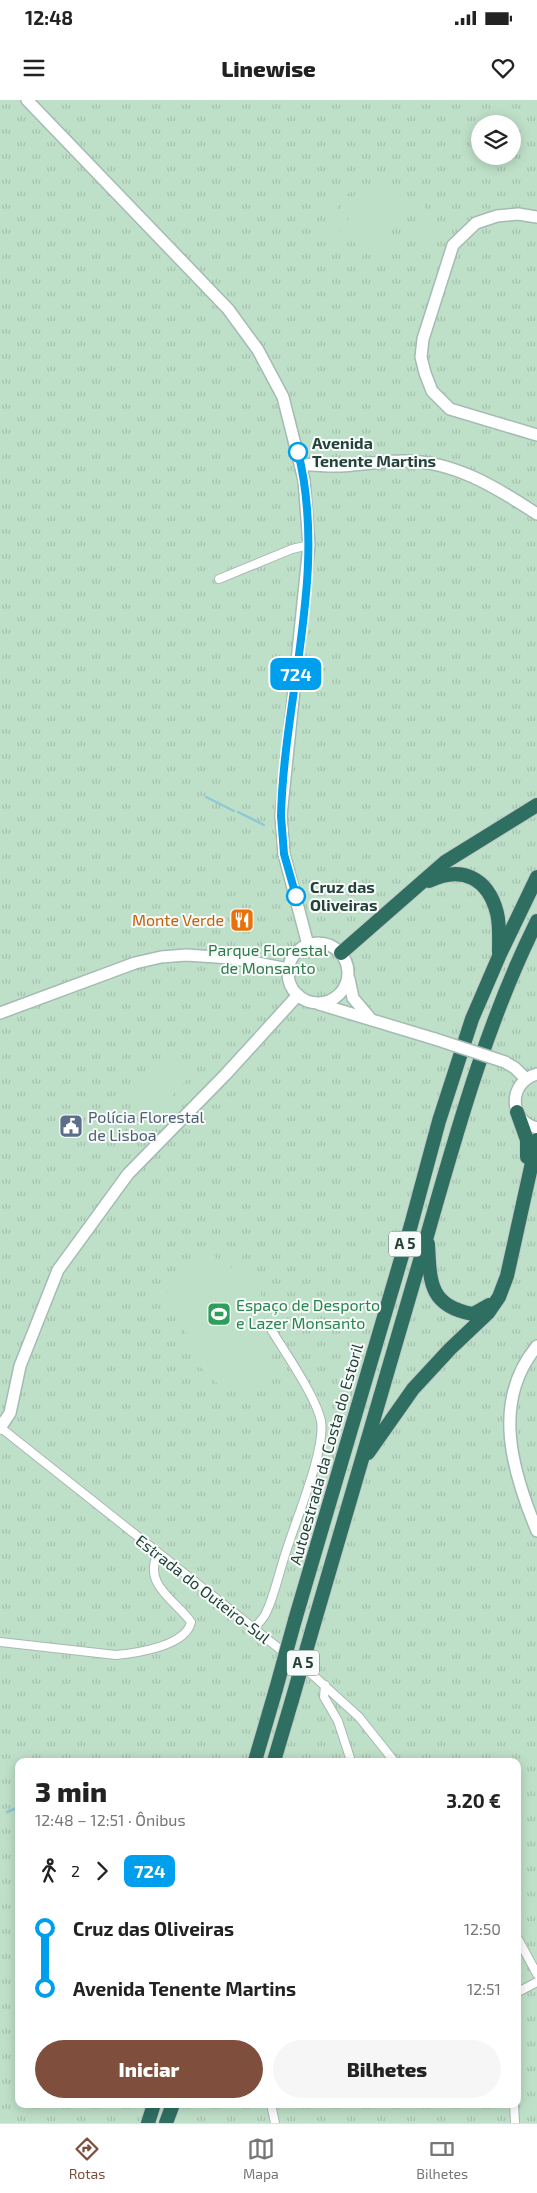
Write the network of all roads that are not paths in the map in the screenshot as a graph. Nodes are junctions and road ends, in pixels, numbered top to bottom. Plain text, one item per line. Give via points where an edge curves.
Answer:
1 (27, 100) edge
2 (537, 217) edge
3 (537, 435) edge
4 (301, 464) junction
5 (537, 514) edge
6 (309, 545) junction
7 (219, 579) dead end
8 (537, 805) edge
9 (537, 877) edge
10 (420, 886) junction
11 (537, 921) edge
12 (308, 945) junction
13 (341, 953) junction
14 (500, 954) junction
15 (288, 969) junction
16 (348, 974) junction
17 (298, 995) junction
18 (312, 1003) junction
19 (0, 1013) edge
20 (370, 1018) junction
21 (532, 1076) edge
22 (516, 1112) junction
23 (537, 1128) edge
24 (537, 1140) edge
25 (428, 1232) junction
26 (272, 1330) dead end
27 (537, 1346) edge
28 (0, 1429) edge
29 (362, 1462) junction
30 (537, 1531) edge
31 (158, 1554) junction
32 (254, 1628) junction
33 (0, 1642) edge
34 (325, 1685) junction
35 (256, 1758) edge
36 (275, 1758) edge
37 (350, 1758) edge
38 (392, 1758) edge
39 (521, 1945) edge
40 (537, 1974) edge
41 (537, 1982) edge
42 (521, 1990) edge
43 (153, 2108) edge
44 (172, 2108) edge
45 (272, 2108) edge
46 (514, 2108) edge
47 (148, 2123) edge
48 (166, 2123) edge
49 (275, 2123) edge
50 (515, 2123) edge

1 - 4 street via 242,327 283,397
2 - 3 street via 518,214 497,216 476,223 453,245 423,339 421,357 432,391 450,409
4 - 5 street via 336,466 413,461 442,467 497,488
4 - 6 street
6 - 7 street
6 - 12 street via 281,816 284,854
8 - 10 highway via 465,848
9 - 14 highway, Autoestrada da Costa do Estoril / A 5
10 - 13 highway
10 - 14 highway via 452,873 473,878 482,884 498,914
11 - 25 highway, A 5 via 490,1029 457,1128
12 - 13 street via 326,944
12 - 15 street via 295,954
13 - 16 street via 347,963
14 - 35 highway, Autoestrada da Costa do Estoril / A 5, bridge via 472,1019 440,1121
15 - 17 street via 291,986
15 - 19 street via 231,958 161,957 135,963
16 - 18 street via 340,994 327,1002
16 - 20 street via 353,998
17 - 18 street
17 - 28 street via 128,1174 58,1270 20,1366 12,1406
18 - 20 street
20 - 21 street, bridge via 505,1062
21 - 22 street via 519,1086 515,1096
22 - 23 street via 527,1125
22 - 25 highway via 527,1140 527,1156 503,1274 487,1307 473,1314 460,1312 443,1303 432,1288
24 - 29 highway via 507,1276 499,1297 488,1313 413,1389
25 - 29 highway, A 5
26 - 32 street via 320,1418 320,1444 273,1594 265,1615
27 - 30 street via 517,1380 510,1401 510,1424 516,1467 526,1506
28 - 31 street, Estrada do Outeiro-Sul
29 - 36 highway, A 5, bridge
31 - 32 street, Estrada do Outeiro-Sul
31 - 33 street via 154,1562 158,1585 191,1622 186,1633 178,1638 167,1644 116,1655
32 - 34 street, Estrada do Outeiro-Sul
34 - 37 street via 324,1697 338,1721
34 - 38 street, Estrada do Outeiro-Sul via 359,1717
39 - 40 street
41 - 42 street
43 - 47 highway
44 - 48 highway
45 - 49 street
46 - 50 street

